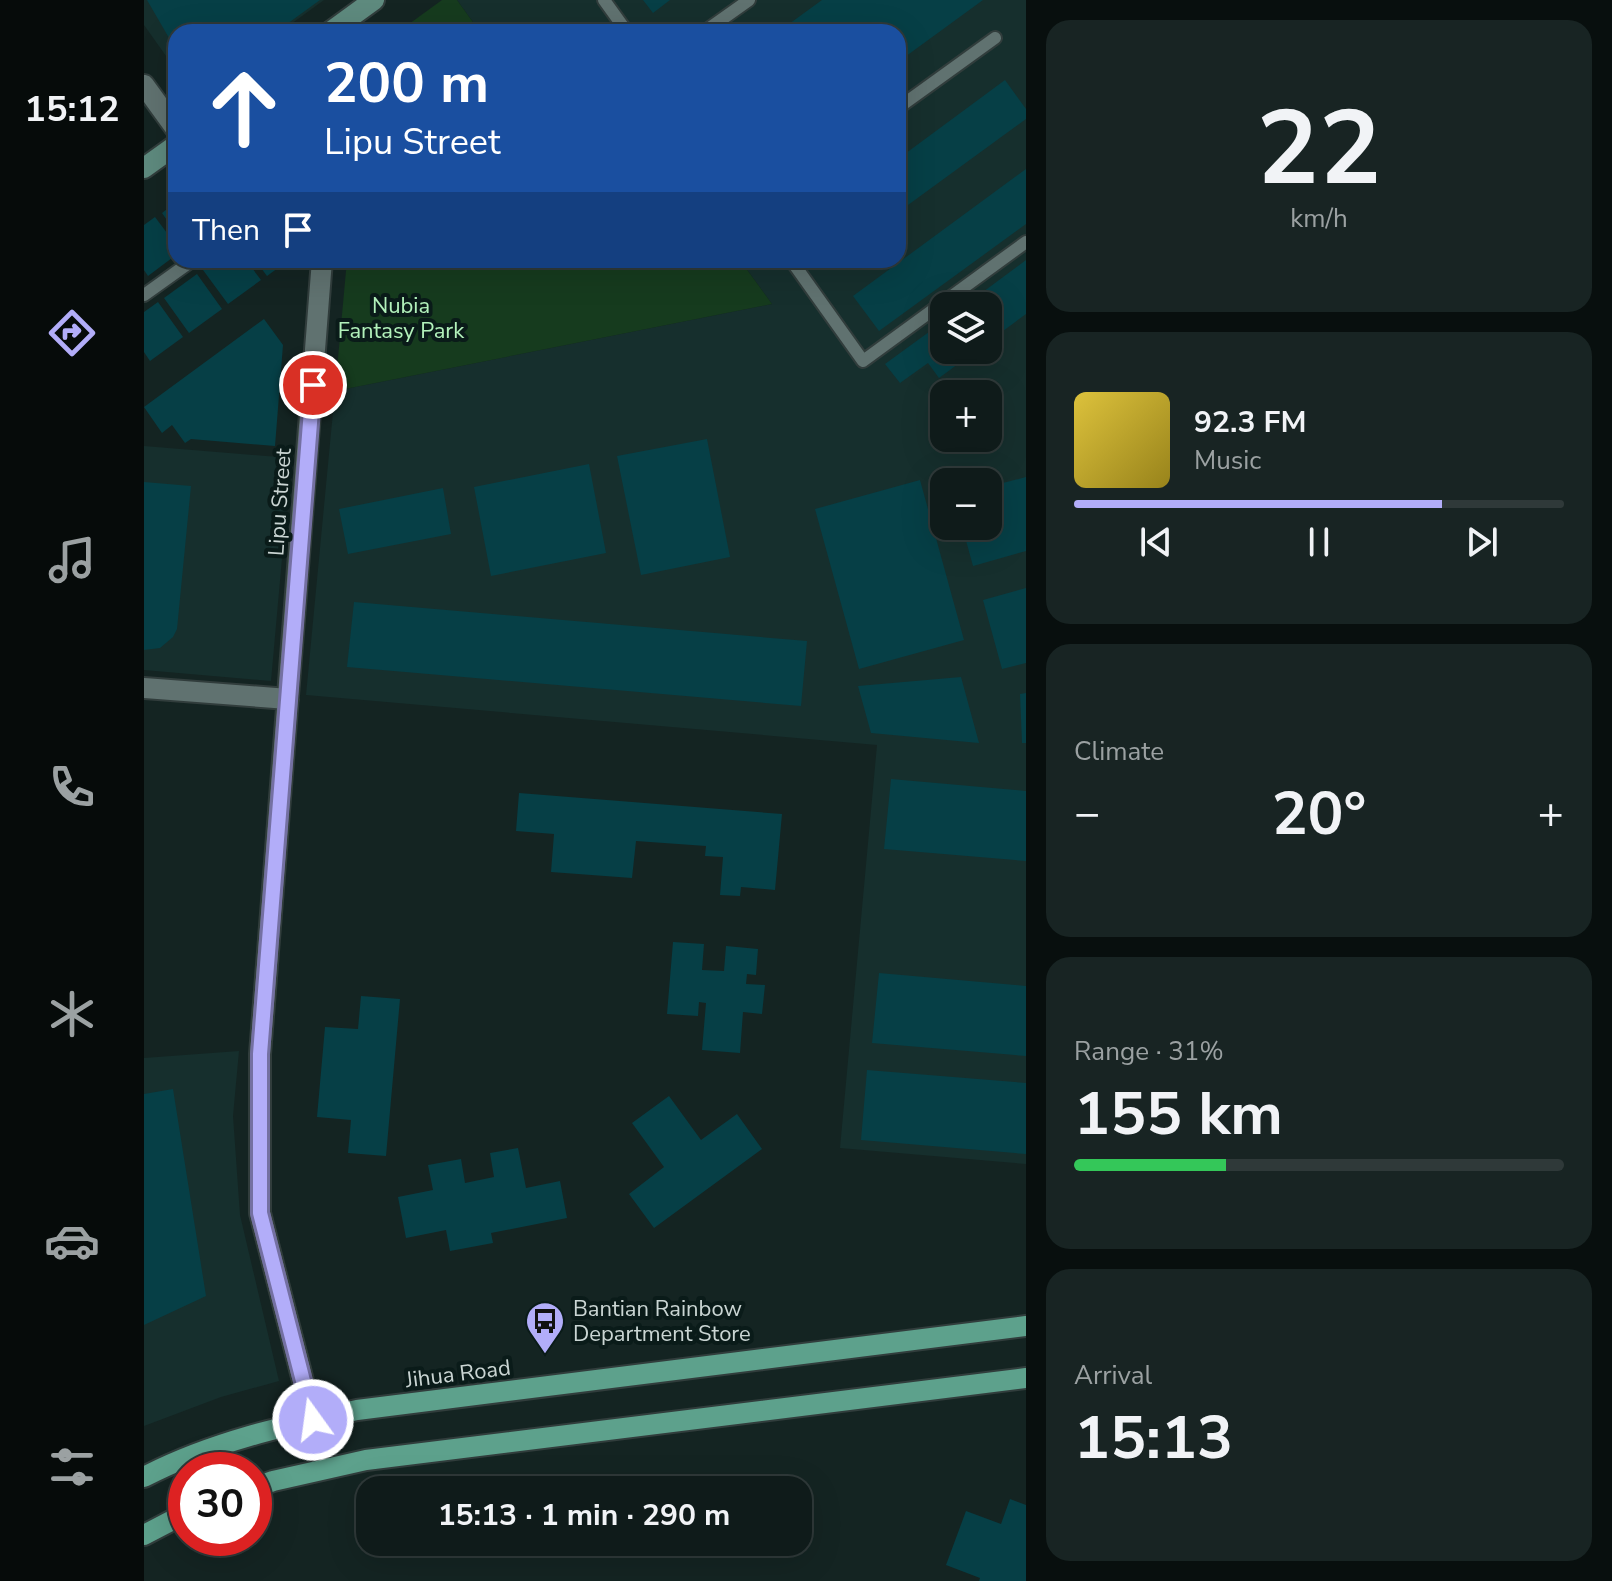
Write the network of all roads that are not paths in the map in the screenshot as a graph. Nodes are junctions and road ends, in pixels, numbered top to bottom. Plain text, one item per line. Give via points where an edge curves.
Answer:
1 (374, 0) edge
2 (604, 0) edge
3 (749, 0) edge
4 (341, 24) edge
5 (621, 24) edge
6 (715, 24) edge
7 (995, 38) dead end
8 (144, 85) edge
9 (906, 102) edge
10 (168, 118) edge
11 (168, 151) edge
12 (144, 168) edge
13 (1026, 242) edge
14 (182, 268) edge
15 (321, 268) edge
16 (797, 268) edge
17 (144, 295) edge
18 (144, 688) edge
19 (288, 699) junction
20 (1026, 1326) edge
21 (1026, 1378) edge
22 (313, 1420) junction
23 (150, 1472) edge
24 (272, 1481) edge
25 (168, 1522) edge
26 (144, 1535) edge

1 - 4 street
2 - 5 lane
3 - 6 lane
7 - 9 lane
8 - 10 street
11 - 12 street
13 - 16 lane via 863,361
14 - 17 lane
15 - 19 street, Lipu Street
18 - 19 street
19 - 22 street, Lipu Street via 260,1054 260,1213
20 - 22 main road, Jihua Road via 357,1410
21 - 24 main road via 366,1460
22 - 23 main road, Jihua Road via 259,1432
25 - 26 main road

